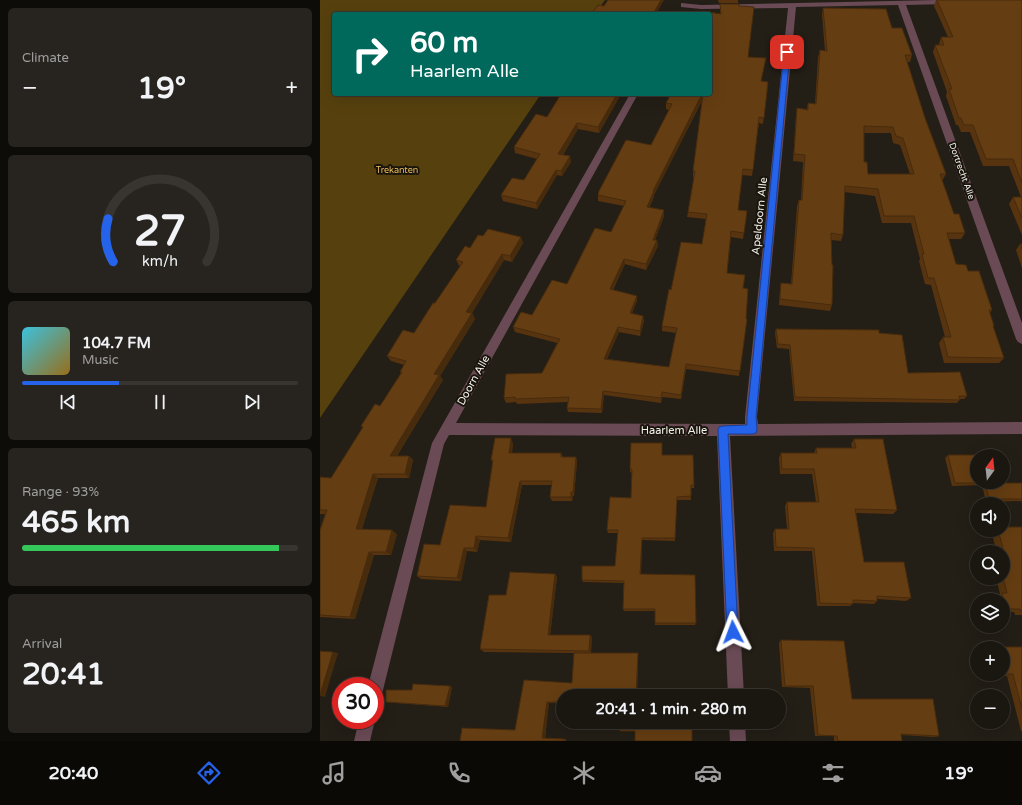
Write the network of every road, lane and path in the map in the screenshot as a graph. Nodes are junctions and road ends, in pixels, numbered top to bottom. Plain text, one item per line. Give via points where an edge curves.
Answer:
1 (962, 2) edge
2 (685, 3) edge
3 (901, 3) junction
4 (792, 5) junction
5 (679, 12) edge
6 (633, 96) edge
7 (1022, 339) edge
8 (1022, 428) edge
9 (445, 429) junction
10 (723, 430) junction
11 (752, 430) junction
12 (378, 677) edge
13 (736, 689) edge
14 (365, 729) edge
15 (737, 729) edge
16 (362, 741) edge
17 (738, 741) edge

1 - 3 street
2 - 4 street via 701,7
2 - 5 street
3 - 4 street
3 - 7 street, Dortrecht Alle
4 - 11 street, Apeldoorn Alle via 751,417
6 - 9 street, Doorn Alle
8 - 11 street, Haarlem Alle
9 - 10 street, Haarlem Alle
9 - 12 street, Doorn Alle via 438,443
10 - 11 street, Haarlem Alle
10 - 13 street
14 - 16 street
15 - 17 street

